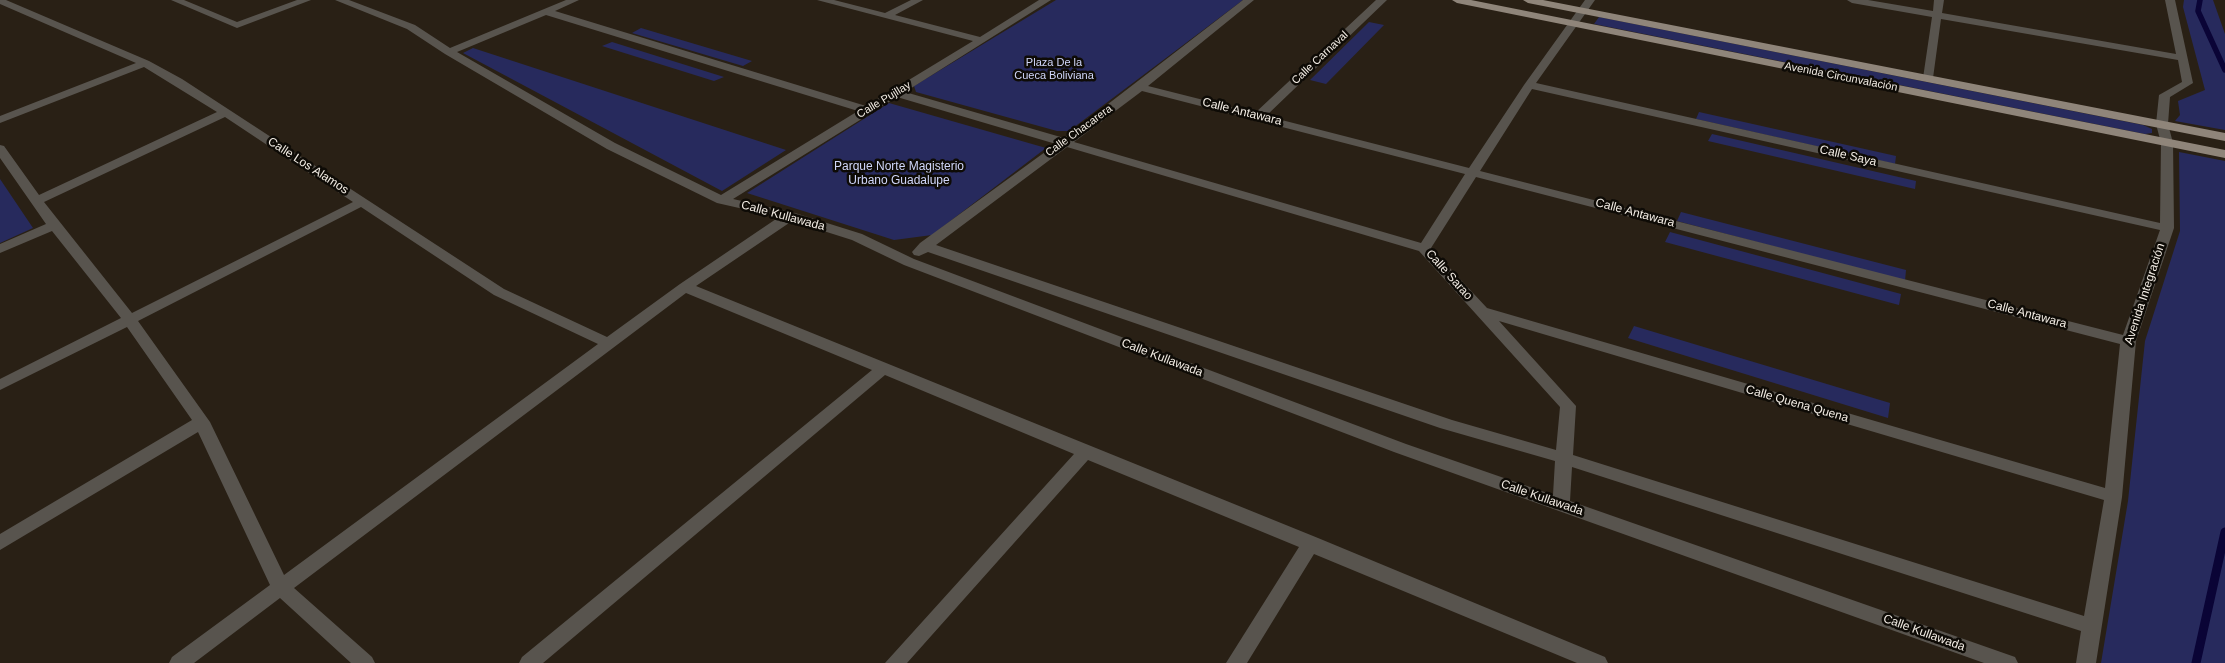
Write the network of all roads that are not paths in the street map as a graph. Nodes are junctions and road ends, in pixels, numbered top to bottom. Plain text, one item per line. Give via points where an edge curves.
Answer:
1 (176, 0) edge
2 (306, 0) edge
3 (574, 0) edge
4 (822, 0) edge
5 (918, 0) edge
6 (1046, 0) edge
7 (1249, 0) edge
8 (1382, 0) edge
9 (1456, 0) edge
10 (1528, 0) edge
11 (1590, 0) edge
12 (1852, 0) edge
13 (1939, 0) edge
14 (2170, 0) edge
15 (0, 1) edge
16 (350, 1) edge
17 (1583, 11) junction
18 (547, 12) junction
19 (1937, 15) junction
20 (886, 16) junction
21 (1575, 24) junction
22 (981, 40) junction
23 (449, 52) junction
24 (2183, 58) junction
25 (144, 63) junction
26 (1928, 78) junction
27 (1529, 85) junction
28 (1140, 86) junction
29 (896, 93) junction
30 (866, 110) junction
31 (226, 112) junction
32 (1259, 116) junction
33 (0, 120) edge
34 (2162, 124) junction
35 (2225, 137) edge
36 (1064, 142) junction
37 (2167, 143) junction
38 (0, 149) edge
39 (2225, 154) edge
40 (1474, 171) junction
41 (722, 200) junction
42 (37, 201) junction
43 (362, 202) junction
44 (790, 216) junction
45 (54, 225) junction
46 (2167, 228) junction
47 (925, 246) junction
48 (0, 248) edge
49 (1424, 248) junction
50 (909, 262) junction
51 (685, 287) junction
52 (1481, 311) junction
53 (130, 320) junction
54 (2128, 341) junction
55 (609, 344) junction
56 (884, 368) junction
57 (0, 385) edge
58 (202, 422) junction
59 (1086, 451) junction
60 (1564, 458) junction
61 (2113, 497) junction
62 (1561, 504) junction
63 (0, 542) edge
64 (1311, 543) junction
65 (281, 588) junction
66 (2091, 626) junction
67 (1587, 661) edge
68 (179, 663) edge
69 (365, 663) edge
70 (530, 663) edge
71 (895, 663) edge
72 (1236, 663) edge
73 (2008, 663) edge
74 (2086, 663) edge

1 - 2 street via 237,25
3 - 18 street
4 - 20 street
5 - 20 street
6 - 22 street, Calle Pujllay
7 - 28 street, Calle Chacarera
8 - 32 street, Calle Carnaval
9 - 21 main road, Avenida Circunvalación
10 - 17 main road, Avenida Circunvalación
11 - 17 street, Calle Sarao
12 - 19 street
13 - 19 street
14 - 24 street, Avenida Integración
15 - 25 street, Calle Los Alamos
16 - 23 street, Calle Kullawada via 412,27
17 - 21 street, Calle Sarao
17 - 26 main road, Avenida Circunvalación
18 - 23 street
18 - 30 street
19 - 24 street
19 - 26 street
20 - 22 street
21 - 27 street, Calle Sarao
21 - 37 main road, Avenida Circunvalación
22 - 29 street, Calle Pujllay
23 - 41 street, Calle Kullawada via 611,146
24 - 34 street, Avenida Integración via 2188,84 2165,95
25 - 31 street, Calle Los Alamos
25 - 33 street
26 - 34 main road, Avenida Circunvalación
27 - 40 street, Calle Sarao
27 - 46 street, Calle Saya
28 - 32 street, Calle Antawara
28 - 36 street, Calle Chacarera
29 - 30 street, Calle Pujllay
29 - 36 street
30 - 41 street, Calle Pujllay
31 - 42 street
31 - 43 street, Calle Los Alamos
32 - 40 street, Calle Antawara
34 - 35 main road, Avenida Circunvalación
34 - 37 street, Avenida Integración
36 - 47 street, Calle Chacarera
36 - 49 street
37 - 39 main road, Avenida Circunvalación
37 - 46 street, Avenida Integración
38 - 42 street
40 - 49 street, Calle Sarao
40 - 54 street, Calle Antawara
41 - 44 street, Calle Kullawada
42 - 45 street
43 - 53 street
43 - 55 street, Calle Los Alamos via 499,292
44 - 50 street, Calle Kullawada via 858,237
44 - 51 street
45 - 48 street
45 - 53 street
46 - 54 street, Avenida Integración
47 - 50 street, Calle Chacarera
47 - 60 street via 1446,424
49 - 52 street, Calle Sarao
50 - 62 street, Calle Kullawada via 1400,448
51 - 55 street
51 - 56 street
52 - 60 street, Calle Sarao via 1568,406
52 - 61 street, Calle Quena Quena
53 - 57 street
53 - 58 street
54 - 61 street, Avenida Integración
55 - 65 street
56 - 59 street
56 - 70 street
58 - 63 street
58 - 65 street
59 - 64 street
59 - 71 street
60 - 62 street, Calle Sarao
60 - 66 street
61 - 66 street, Avenida Integración
62 - 73 street, Calle Kullawada
64 - 67 street
64 - 72 street
65 - 68 street
65 - 69 street
66 - 74 street, Avenida Integración

